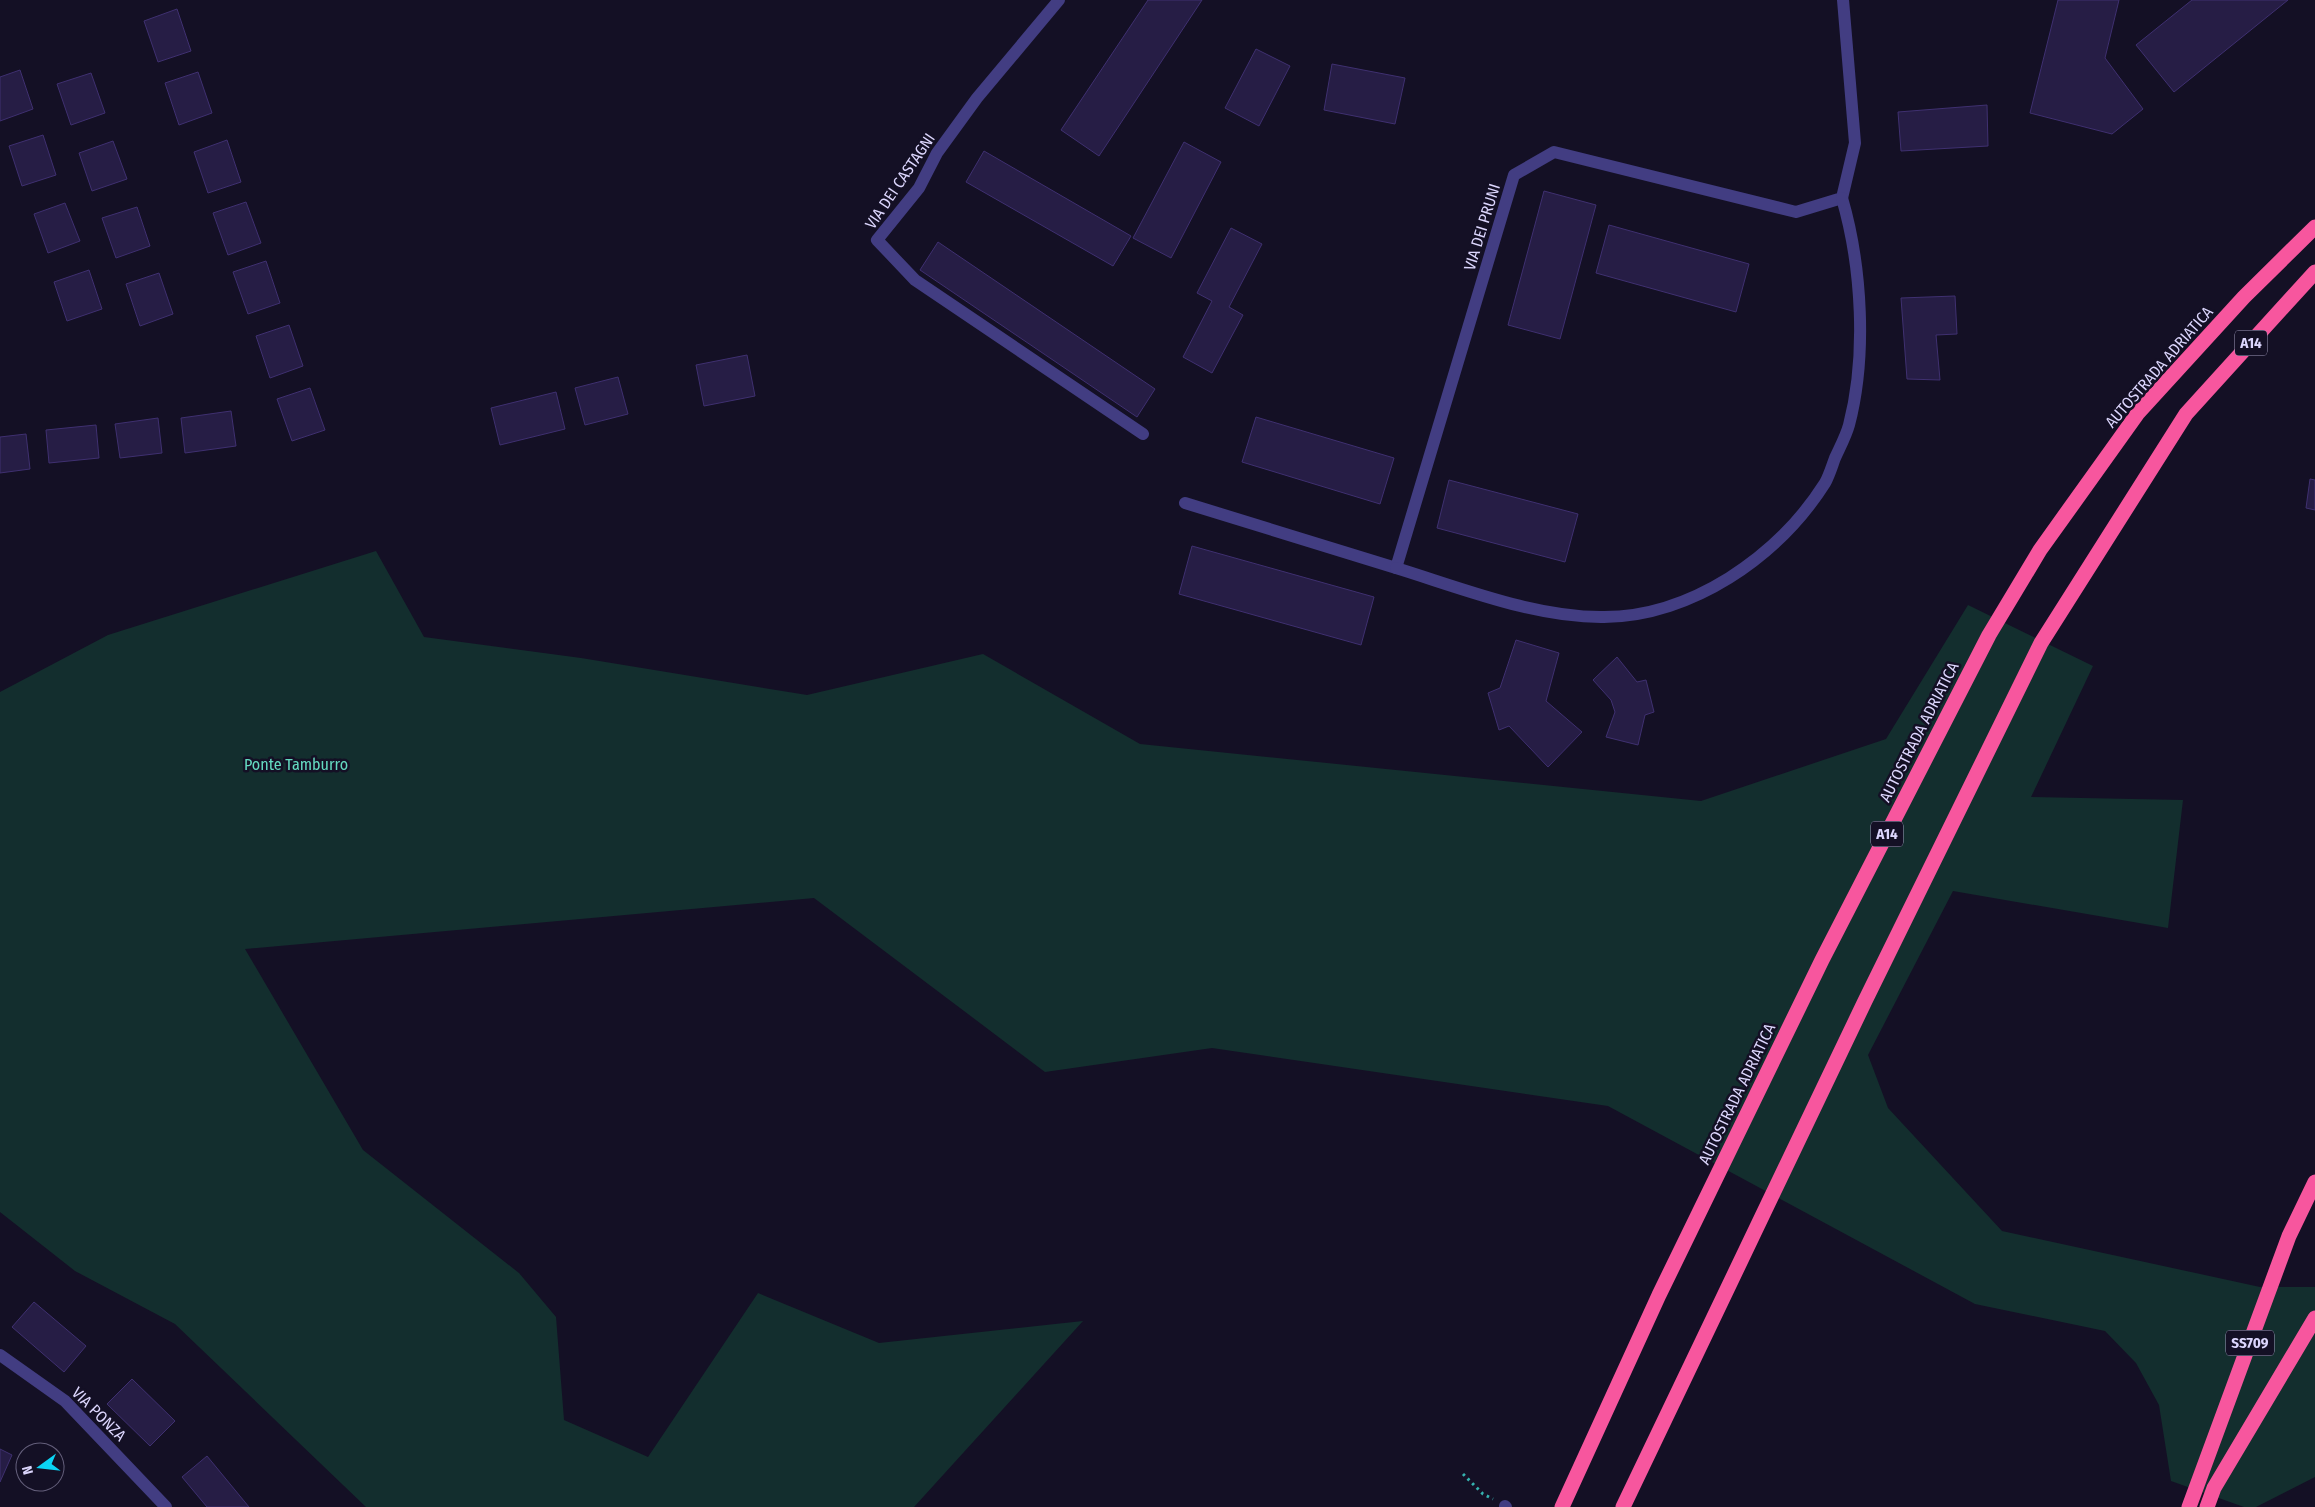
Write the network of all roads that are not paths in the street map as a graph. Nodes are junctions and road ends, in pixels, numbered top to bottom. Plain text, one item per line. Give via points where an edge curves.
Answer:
1 (1059, 0) edge
2 (1843, 0) edge
3 (1842, 198) junction
4 (2315, 227) edge
5 (2315, 272) edge
6 (1143, 434) dead end
7 (1185, 503) dead end
8 (1396, 568) junction
9 (2315, 1182) edge
10 (2315, 1318) edge
11 (0, 1355) edge
12 (166, 1507) edge
13 (1562, 1507) edge
14 (1624, 1507) edge
15 (2189, 1507) edge
16 (2207, 1507) edge

1 - 6 street, VIA DEI CASTAGNI via 977,98 938,153 919,188 877,240 916,280
2 - 3 street via 1855,143
3 - 8 street, VIA DEI PRUNI via 1796,212 1554,152 1514,175
3 - 8 street via 1852,230 1860,320 1858,372 1848,426 1825,482 1789,530 1747,567 1703,594 1645,613 1604,617 1566,615 1520,605
4 - 13 highway, AUTOSTRADA ADRIATICA / A14 via 2244,297 2138,413 2040,550 1989,635 1822,960 1659,1295
5 - 14 highway, A14 via 2186,414 2041,643 1865,1001
7 - 8 street
9 - 15 highway, SS709 via 2290,1236
10 - 16 highway, SS709 via 2214,1488
11 - 12 street, VIA PONZA via 65,1401

